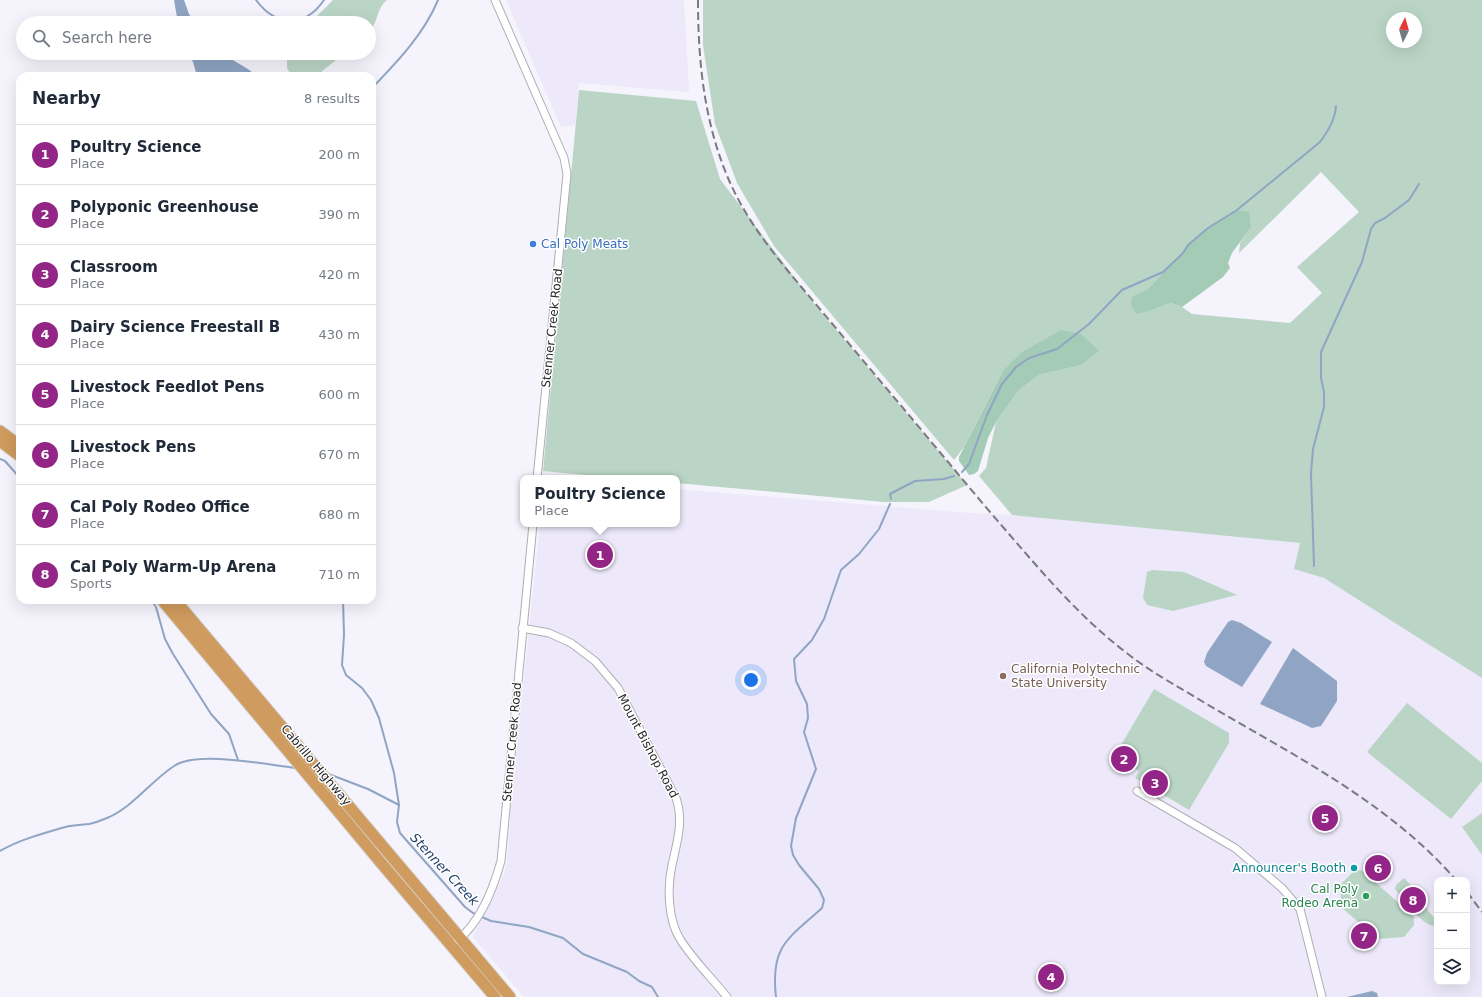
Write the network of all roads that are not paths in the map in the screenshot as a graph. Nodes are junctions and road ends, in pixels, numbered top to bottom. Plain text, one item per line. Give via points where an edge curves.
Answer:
1 (495, 0) edge
2 (0, 431) edge
3 (0, 441) edge
4 (16, 443) edge
5 (16, 453) edge
6 (537, 475) edge
7 (533, 527) edge
8 (165, 604) edge
9 (178, 604) edge
10 (522, 628) junction
11 (1137, 791) dead end
12 (460, 938) junction
13 (452, 946) junction
14 (495, 997) edge
15 (510, 997) edge
16 (727, 997) edge
17 (1322, 997) edge

1 - 6 street, Stenner Creek Road via 564,158 567,174
2 - 4 highway
3 - 5 highway
7 - 10 street, Stenner Creek Road
8 - 13 highway, Cabrillo Highway
9 - 12 highway, Cabrillo Highway
10 - 12 street, Stenner Creek Road via 501,862 475,923
10 - 16 street, Mount Bishop Road via 549,633 571,643 595,661 618,688 680,808 681,825 669,887 671,911 680,939
11 - 17 street via 1235,848 1282,888 1300,909
12 - 13 street, Stenner Creek Road
12 - 15 highway, Cabrillo Highway
13 - 14 highway, Cabrillo Highway

